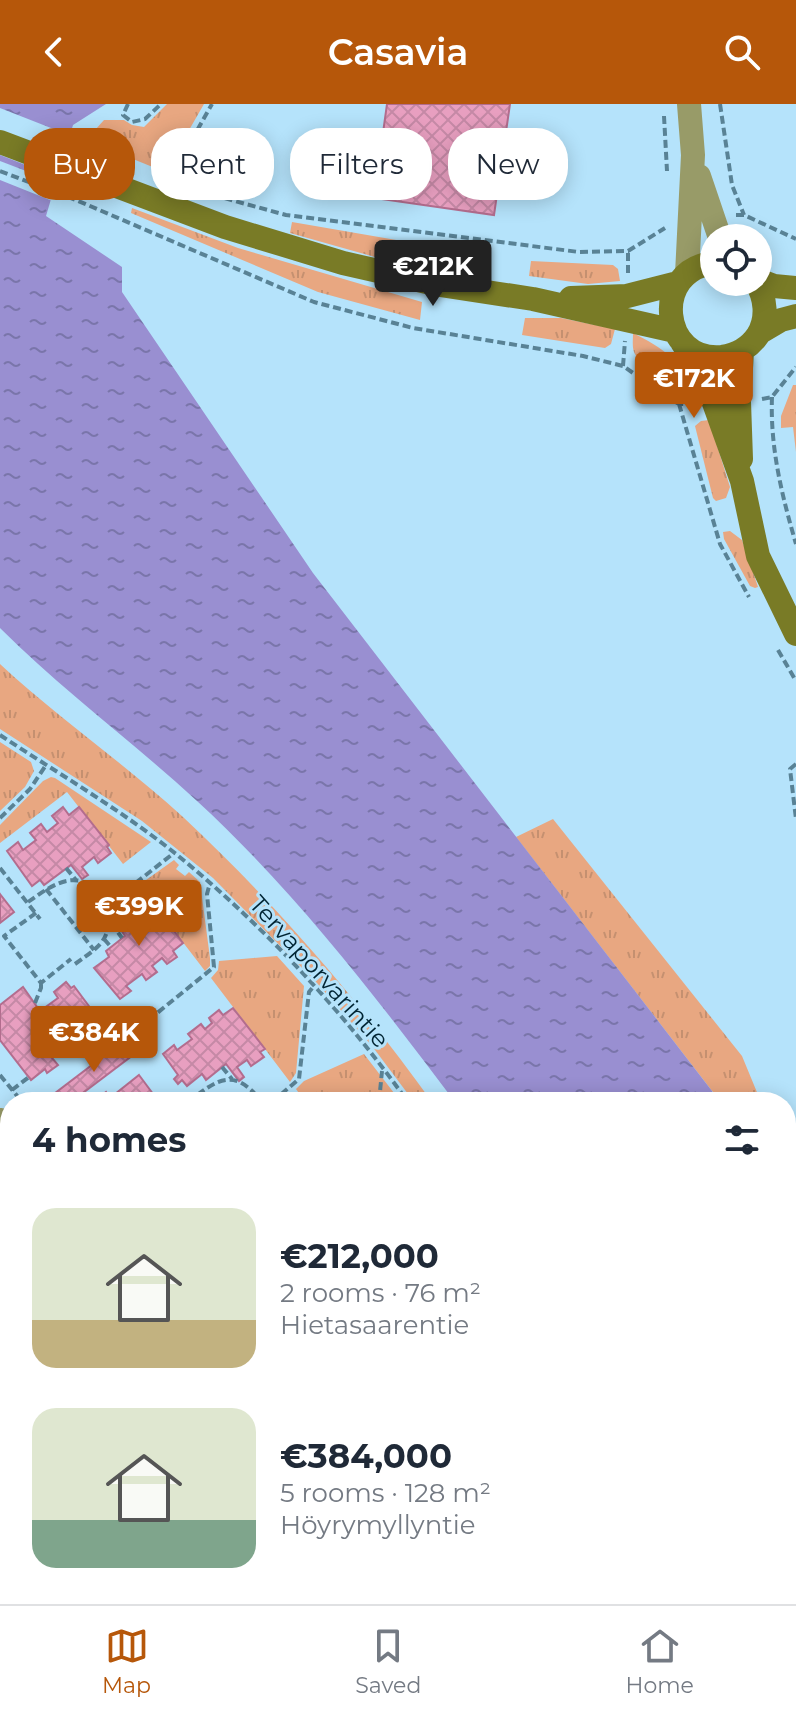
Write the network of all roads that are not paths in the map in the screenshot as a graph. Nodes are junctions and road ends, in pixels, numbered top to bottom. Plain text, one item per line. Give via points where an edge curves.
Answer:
1 (689, 104) edge
2 (0, 142) edge
3 (693, 155) junction
4 (715, 224) edge
5 (700, 266) edge
6 (683, 278) junction
7 (772, 285) edge
8 (796, 288) edge
9 (763, 296) edge
10 (533, 299) junction
11 (796, 316) edge
12 (679, 336) junction
13 (750, 342) junction
14 (742, 481) junction
15 (796, 634) edge

1 - 3 street
2 - 10 street via 225,227 343,263
3 - 4 street
3 - 6 street
5 - 6 street
6 - 10 street via 627,296
6 - 12 street via 670,307
7 - 8 street
9 - 13 street via 765,311
10 - 12 street
11 - 13 street
12 - 13 street via 704,355 730,356
12 - 14 street via 703,375
13 - 14 street via 739,402
14 - 15 street via 758,556

